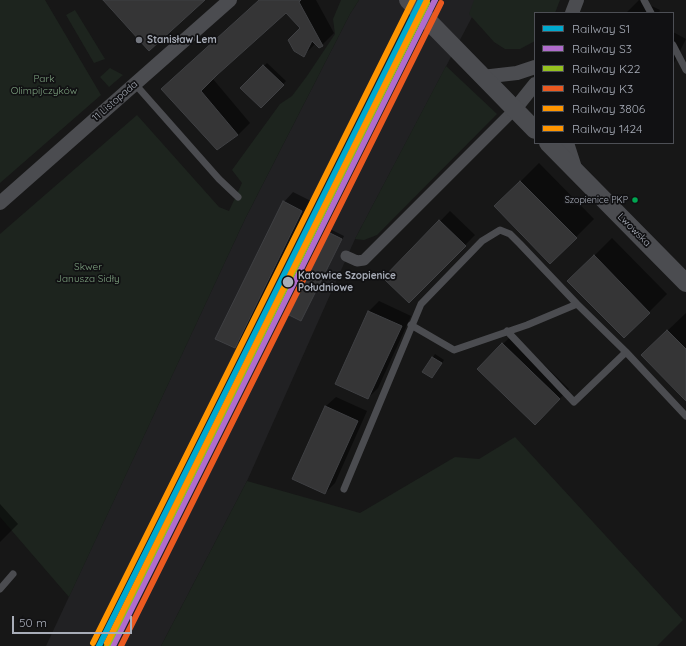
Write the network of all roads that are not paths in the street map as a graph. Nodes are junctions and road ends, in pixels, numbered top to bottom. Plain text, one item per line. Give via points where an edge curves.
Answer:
1 (230, 0) edge
2 (408, 0) edge
3 (577, 0) edge
4 (644, 0) edge
5 (572, 12) edge
6 (650, 12) edge
7 (674, 48) edge
8 (534, 67) edge
9 (686, 70) edge
10 (482, 77) junction
11 (135, 84) junction
12 (534, 85) edge
13 (515, 109) junction
14 (534, 129) edge
15 (549, 144) edge
16 (566, 144) edge
17 (577, 173) junction
18 (238, 197) dead end
19 (0, 203) edge
20 (346, 256) dead end
21 (686, 283) edge
22 (577, 304) junction
23 (411, 325) junction
24 (507, 331) junction
25 (626, 352) junction
26 (686, 416) edge
27 (344, 489) dead end
28 (13, 574) dead end
29 (0, 589) edge

1 - 11 street, 11 Listopada
2 - 10 street
3 - 5 street
4 - 6 lane
7 - 9 lane
8 - 10 street via 517,73
10 - 13 street
11 - 18 lane
11 - 19 street, 11 Listopada
12 - 13 street
13 - 14 street
13 - 20 street via 364,260 357,261
15 - 17 street, Lwowska
16 - 17 street
17 - 21 street, Lwowska
22 - 23 lane via 510,234 500,230 482,241 421,304
22 - 24 lane
22 - 25 lane
23 - 24 lane via 454,350
23 - 27 lane
24 - 25 lane via 574,402
25 - 26 lane
28 - 29 lane

